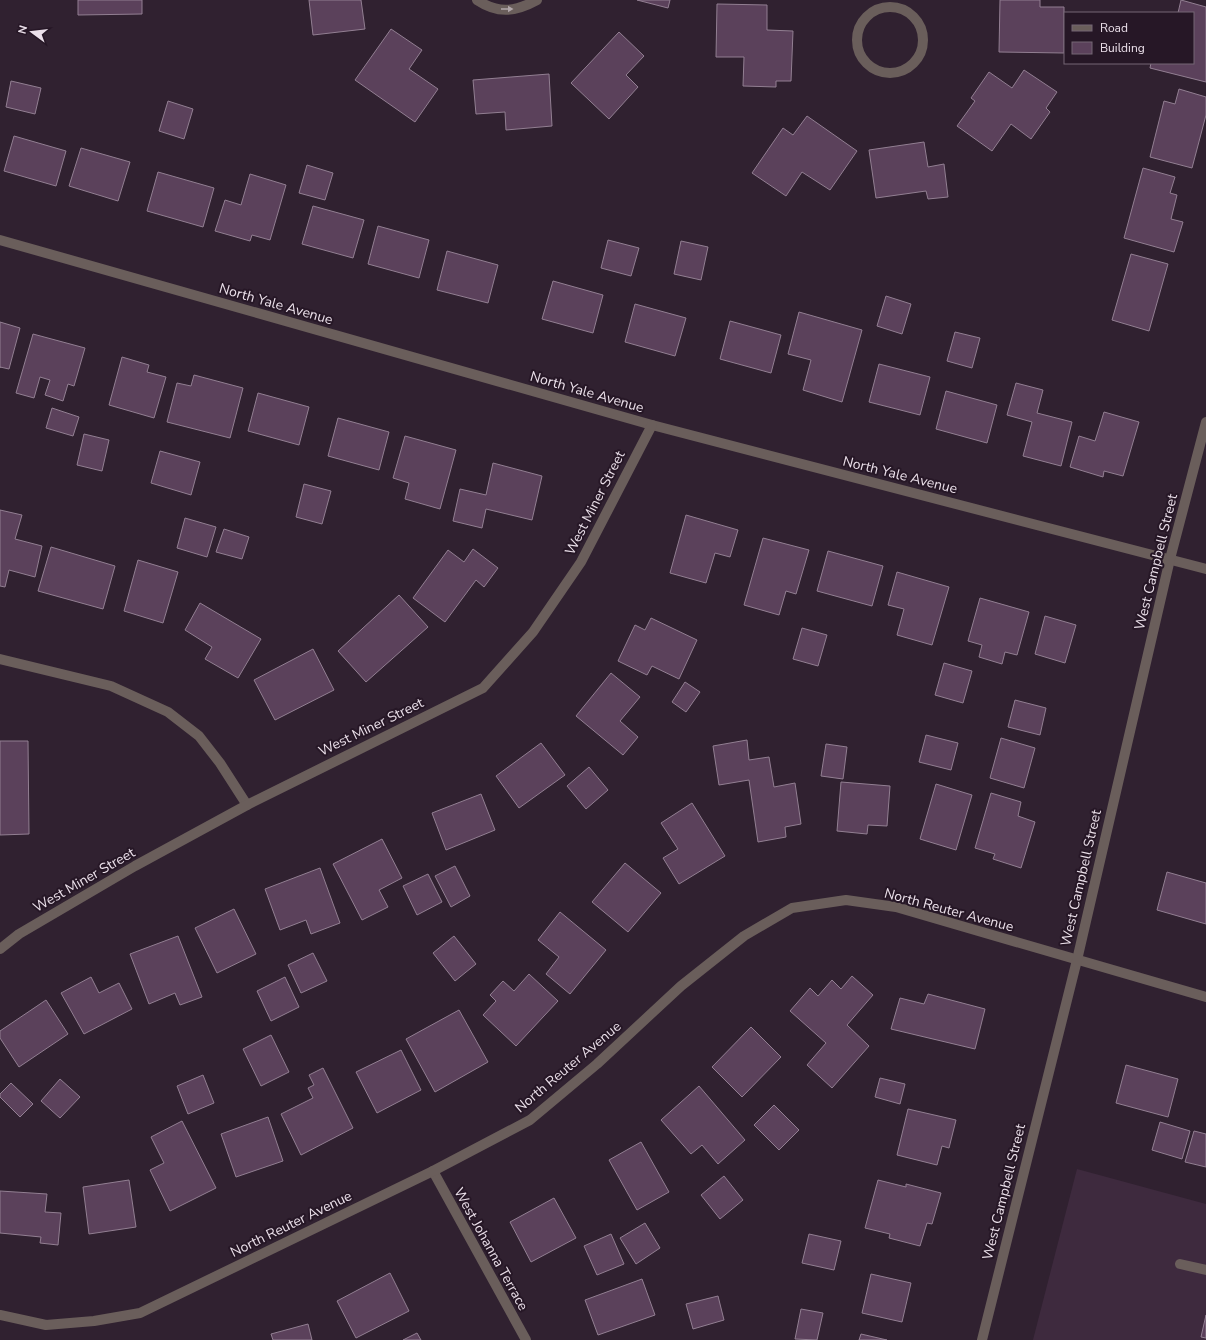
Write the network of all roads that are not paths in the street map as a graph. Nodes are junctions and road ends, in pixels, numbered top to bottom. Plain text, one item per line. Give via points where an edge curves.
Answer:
1 (477, 0) edge
2 (537, 0) edge
3 (898, 3) edge
4 (0, 240) edge
5 (1206, 422) edge
6 (652, 425) junction
7 (1170, 559) junction
8 (1206, 569) edge
9 (0, 659) edge
10 (247, 805) junction
11 (0, 949) edge
12 (1077, 960) junction
13 (1206, 997) edge
14 (433, 1171) junction
15 (1180, 1264) dead end
16 (1206, 1270) edge
17 (0, 1314) edge
18 (526, 1340) edge
19 (982, 1340) edge

1 -> 2 street via 492,8 508,11 524,8
3 - 3 street via 876,9 867,15 857,33 857,44 866,63 886,73 897,73 908,68 917,61 922,51 922,28 916,18
4 - 6 street, North Yale Avenue
5 - 7 street, West Campbell Street
6 - 7 street, North Yale Avenue
6 - 10 street, West Miner Street via 581,562 533,632 483,688
7 - 8 street, North Yale Avenue
7 - 12 street, West Campbell Street
9 - 10 street via 111,686 168,712 199,736
10 - 11 street, West Miner Street via 135,866 19,934
12 - 13 street, North Reuter Avenue
12 - 14 street, North Reuter Avenue via 896,907 846,900 792,908 744,936 681,986 597,1064 530,1120
12 - 19 street, West Campbell Street
14 - 17 street, North Reuter Avenue via 140,1313 94,1321 46,1325
14 - 18 street, West Johanna Terrace
15 - 16 street

